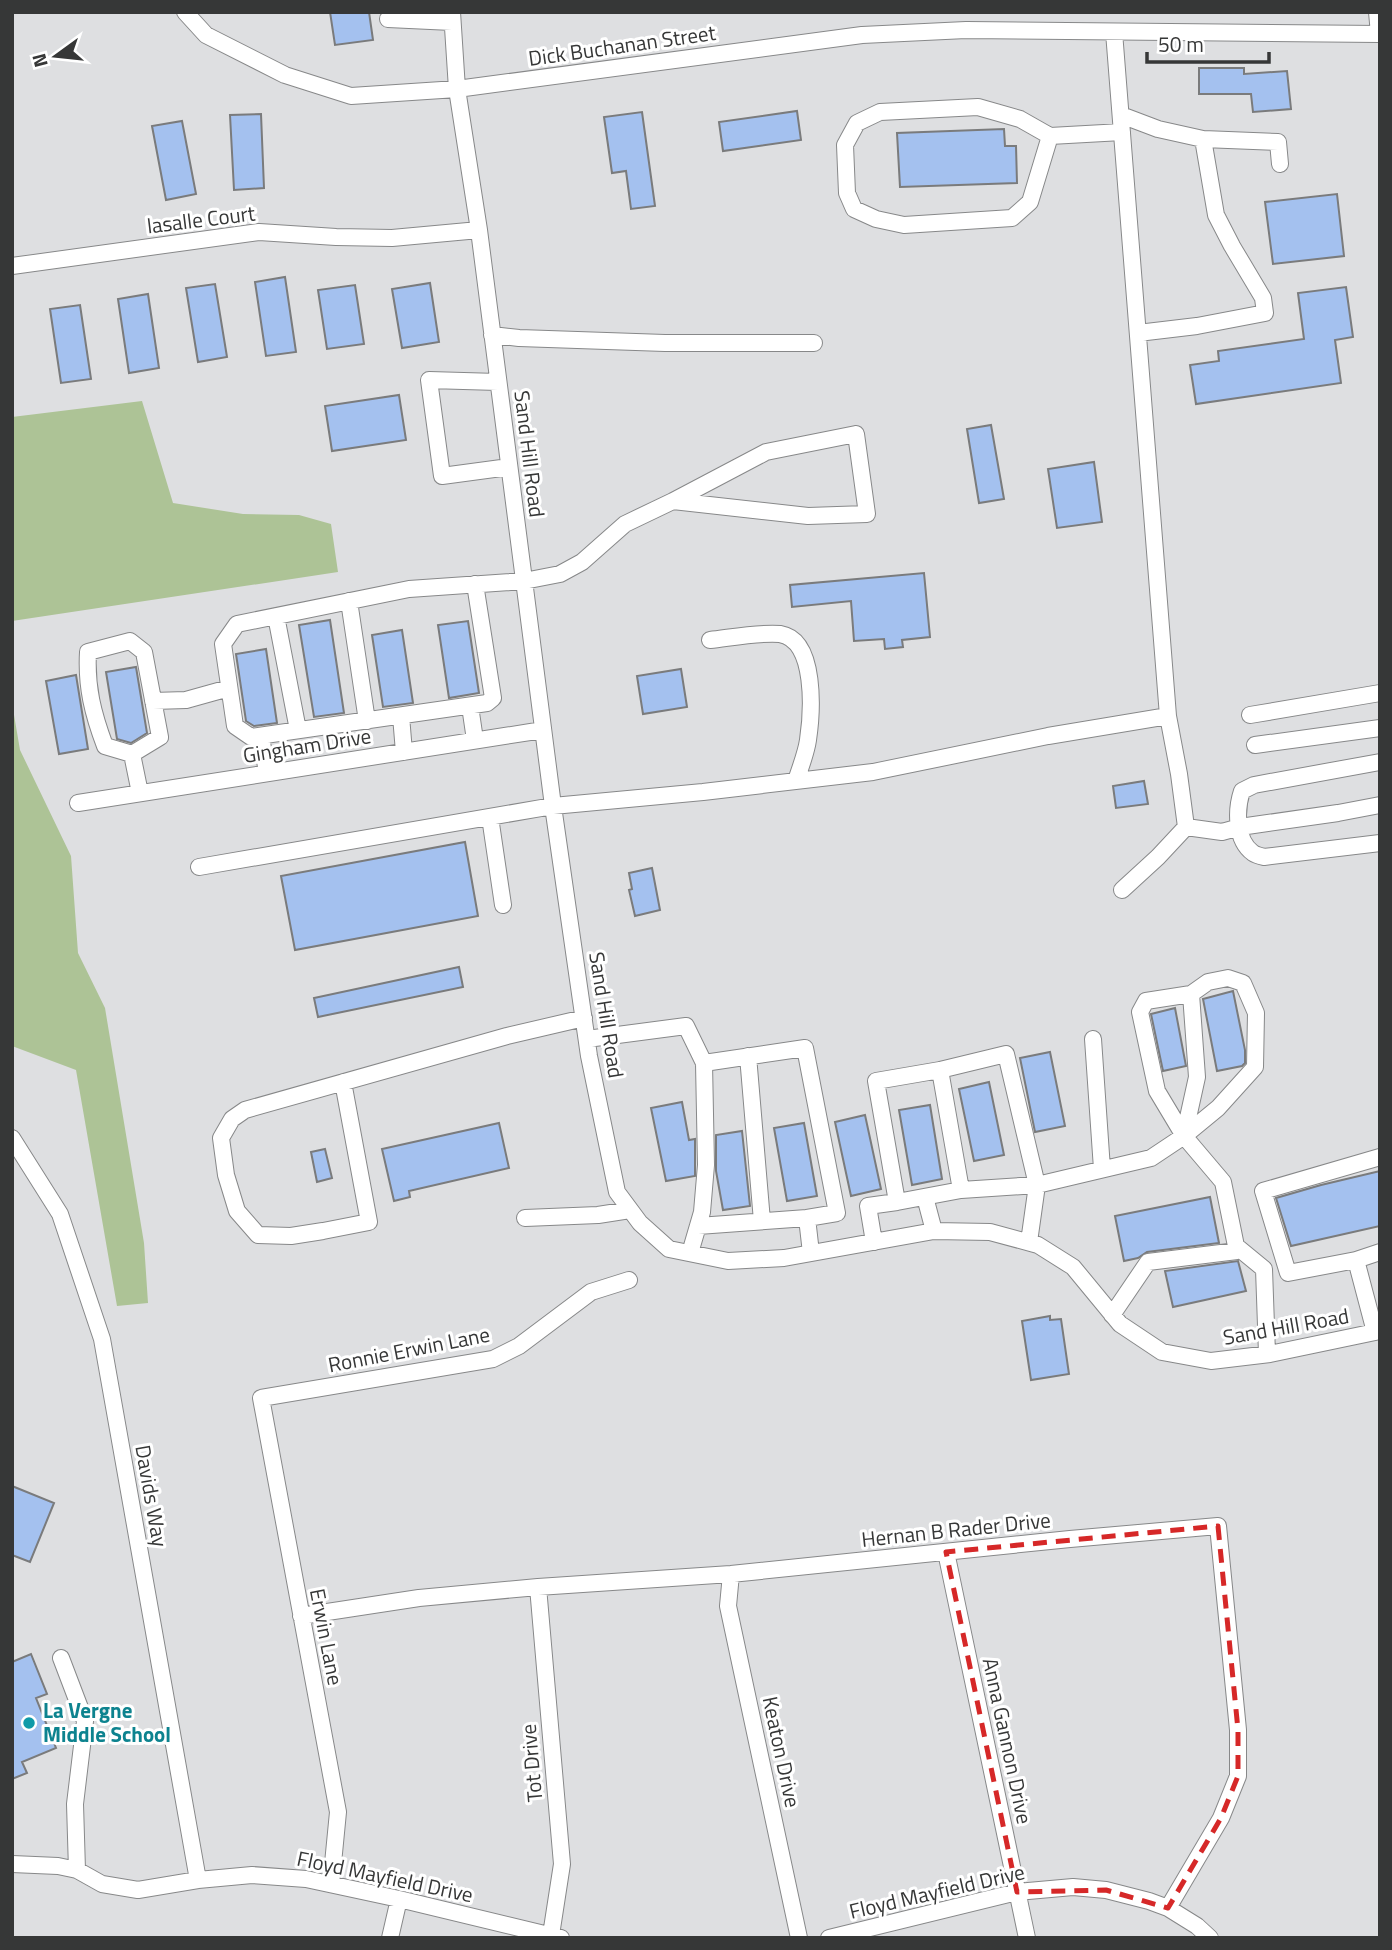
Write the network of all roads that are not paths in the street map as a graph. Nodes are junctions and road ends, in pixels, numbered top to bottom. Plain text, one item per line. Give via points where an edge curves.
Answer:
1 (185, 12) edge
2 (1377, 12) edge
3 (452, 17) edge
4 (388, 19) dead end
5 (1114, 32) junction
6 (1379, 34) edge
7 (457, 89) junction
8 (1121, 124) junction
9 (1050, 136) junction
10 (1203, 139) junction
11 (1280, 164) dead end
12 (479, 230) junction
13 (12, 266) edge
14 (1138, 333) junction
15 (492, 335) junction
16 (814, 343) dead end
17 (499, 382) junction
18 (509, 467) junction
19 (673, 501) junction
20 (524, 581) junction
21 (475, 584) junction
22 (349, 601) junction
23 (276, 616) junction
24 (710, 640) dead end
25 (229, 688) junction
26 (1380, 693) edge
27 (153, 701) junction
28 (470, 706) junction
29 (1250, 715) dead end
30 (401, 716) junction
31 (1168, 716) junction
32 (367, 720) junction
33 (1380, 728) edge
34 (298, 730) junction
35 (543, 730) junction
36 (261, 736) junction
37 (475, 740) junction
38 (1255, 745) dead end
39 (404, 752) junction
40 (132, 754) junction
41 (1380, 762) edge
42 (267, 774) junction
43 (796, 781) junction
44 (139, 793) junction
45 (78, 803) dead end
46 (1380, 805) edge
47 (553, 806) junction
48 (490, 817) junction
49 (1186, 827) junction
50 (1240, 827) junction
51 (1380, 843) edge
52 (200, 867) dead end
53 (1122, 890) dead end
54 (503, 905) dead end
55 (1191, 994) junction
56 (584, 1018) junction
57 (587, 1039) junction
58 (1093, 1039) dead end
59 (748, 1056) junction
60 (704, 1063) junction
61 (940, 1070) junction
62 (343, 1082) junction
63 (1184, 1136) junction
64 (12, 1138) edge
65 (1380, 1157) edge
66 (18, 1160) edge
67 (1102, 1169) junction
68 (1037, 1185) junction
69 (961, 1190) junction
70 (925, 1197) junction
71 (897, 1202) junction
72 (630, 1210) junction
73 (525, 1218) dead end
74 (807, 1218) junction
75 (762, 1221) junction
76 (698, 1226) junction
77 (934, 1231) junction
78 (874, 1242) junction
79 (1029, 1242) junction
80 (1236, 1246) junction
81 (1380, 1252) edge
82 (690, 1253) junction
83 (811, 1253) junction
84 (1356, 1260) junction
85 (629, 1280) dead end
86 (1112, 1315) junction
87 (1378, 1332) edge
88 (1267, 1354) junction
89 (261, 1398) joint
90 (946, 1552) junction
91 (731, 1574) junction
92 (538, 1587) junction
93 (300, 1616) junction
94 (61, 1658) dead end
95 (12, 1864) edge
96 (77, 1871) junction
97 (198, 1880) junction
98 (331, 1884) junction
99 (1017, 1892) junction
100 (399, 1899) junction
101 (1168, 1908) junction
102 (556, 1937) edge
103 (390, 1938) edge
104 (799, 1938) edge
105 (829, 1938) edge
106 (1027, 1938) edge
107 (1210, 1938) edge

1 - 7 street, Dick Buchanan Street via 206,35 239,52 285,75 351,96
2 - 6 street
3 - 4 street
3 - 7 street, Sand Hill Road
5 - 6 street, Dick Buchanan Street
5 - 7 street, Dick Buchanan Street via 862,34
5 - 8 street
7 - 12 street, Sand Hill Road
8 - 9 street
8 - 10 street
8 - 14 street
9 - 9 street via 1020,119 978,107 880,112 857,123 845,145 847,192 854,209 904,225 1012,218 1030,202
10 - 11 street via 1278,142
10 - 14 street via 1216,215 1264,298 1265,313
12 - 13 street, lasalle Court via 392,238 259,232
12 - 15 street, Sand Hill Road
14 - 31 street
15 - 16 street via 665,344
15 - 17 street, Sand Hill Road
17 - 18 street, Sand Hill Road
17 - 18 street via 429,380 442,476
18 - 20 street, Sand Hill Road
19 - 19 street via 808,516 867,514 856,434 766,452
19 - 20 street via 625,524 582,562 560,574
20 - 21 street
20 - 35 street, Sand Hill Road
21 - 22 street via 409,589
21 - 28 street via 493,698
22 - 23 street
22 - 32 street
23 - 25 street via 237,624 223,644
23 - 34 street
24 - 43 street via 781,634 793,639 803,653 811,709 808,743
25 - 27 street via 186,700
25 - 36 street via 235,726 251,737
26 - 29 street
27 - 40 street via 160,737
27 - 40 street via 144,652 130,641 88,652 94,717 105,746
28 - 30 street
28 - 37 street
30 - 32 street
30 - 39 street
31 - 43 street via 873,772
31 - 49 street
32 - 34 street
33 - 38 street
34 - 36 street
35 - 37 street, Gingham Drive
35 - 47 street, Sand Hill Road
36 - 42 street
37 - 39 street, Gingham Drive
39 - 42 street, Gingham Drive
40 - 44 street
41 - 50 street via 1254,785 1242,791
42 - 44 street, Gingham Drive
43 - 47 street
44 - 45 street, Gingham Drive
46 - 50 street
47 - 48 street
47 - 56 street, Sand Hill Road
48 - 52 street
48 - 54 street
49 - 50 street via 1222,832
49 - 53 street
50 - 51 street via 1252,852 1264,857
55 - 63 street via 1197,1077
55 - 63 street via 1146,1001 1140,1012 1157,1091
55 - 63 street via 1208,982 1228,978 1243,983 1256,1013 1255,1067 1218,1108
56 - 57 street, Sand Hill Road
56 - 62 street
57 - 60 street via 685,1026
57 - 72 street, Sand Hill Road via 617,1192
58 - 67 street
59 - 60 street
59 - 74 street via 805,1048 837,1213
59 - 75 street
60 - 76 street via 706,1165
61 - 68 street via 1006,1054
61 - 69 street
61 - 71 street via 876,1081
62 - 62 street via 245,1110 232,1119 221,1138 236,1211 258,1235 291,1236 369,1222
63 - 67 street via 1151,1157
63 - 80 street via 1223,1182
64 - 66 street, Davids Way
65 - 84 street via 1263,1191 1288,1273
66 - 97 street, Davids Way via 60,1214 102,1339
67 - 68 street
68 - 69 street
68 - 79 street
69 - 70 street
70 - 71 street
70 - 77 street
71 - 78 street via 867,1206
72 - 73 street
72 - 82 street, Sand Hill Road via 669,1249
74 - 75 street
74 - 83 street
75 - 76 street
76 - 82 street
77 - 78 street, Sand Hill Road
77 - 79 street, Sand Hill Road via 990,1232
78 - 83 street, Sand Hill Road
79 - 86 street, Sand Hill Road via 1073,1267
80 - 86 street via 1237,1251 1149,1262
80 - 88 street via 1264,1269
81 - 84 street
82 - 83 street, Sand Hill Road via 728,1261
84 - 87 street
85 - 89 street, Ronnie Erwin Lane via 591,1293 519,1346 493,1359
86 - 88 street, Sand Hill Road via 1162,1352 1211,1361
87 - 88 street, Sand Hill Road
89 - 93 street, Erwin Lane
90 - 91 street, Hernan B Rader Drive
90 - 99 street, Anna Gannon Drive
90 - 101 street, Hernan B Rader Drive via 1218,1526 1238,1730 1238,1776 1221,1818
91 - 92 street, Hernan B Rader Drive
91 - 104 street, Keaton Drive via 728,1606
92 - 93 street, Hernan B Rader Drive
92 - 102 street, Tot Drive via 562,1864
93 - 98 street, Erwin Lane via 338,1812
94 - 96 street via 85,1721 75,1804
95 - 96 street, Floyd Mayfield Drive
96 - 97 street, Floyd Mayfield Drive via 102,1884 138,1890
97 - 98 street, Floyd Mayfield Drive via 252,1875
98 - 100 street, Floyd Mayfield Drive
99 - 101 street, Floyd Mayfield Drive via 1073,1887 1106,1890
99 - 105 street, Floyd Mayfield Drive
99 - 106 street, Anna Gannon Drive
100 - 102 street, Floyd Mayfield Drive
100 - 103 street
101 - 107 street, Floyd Mayfield Drive

